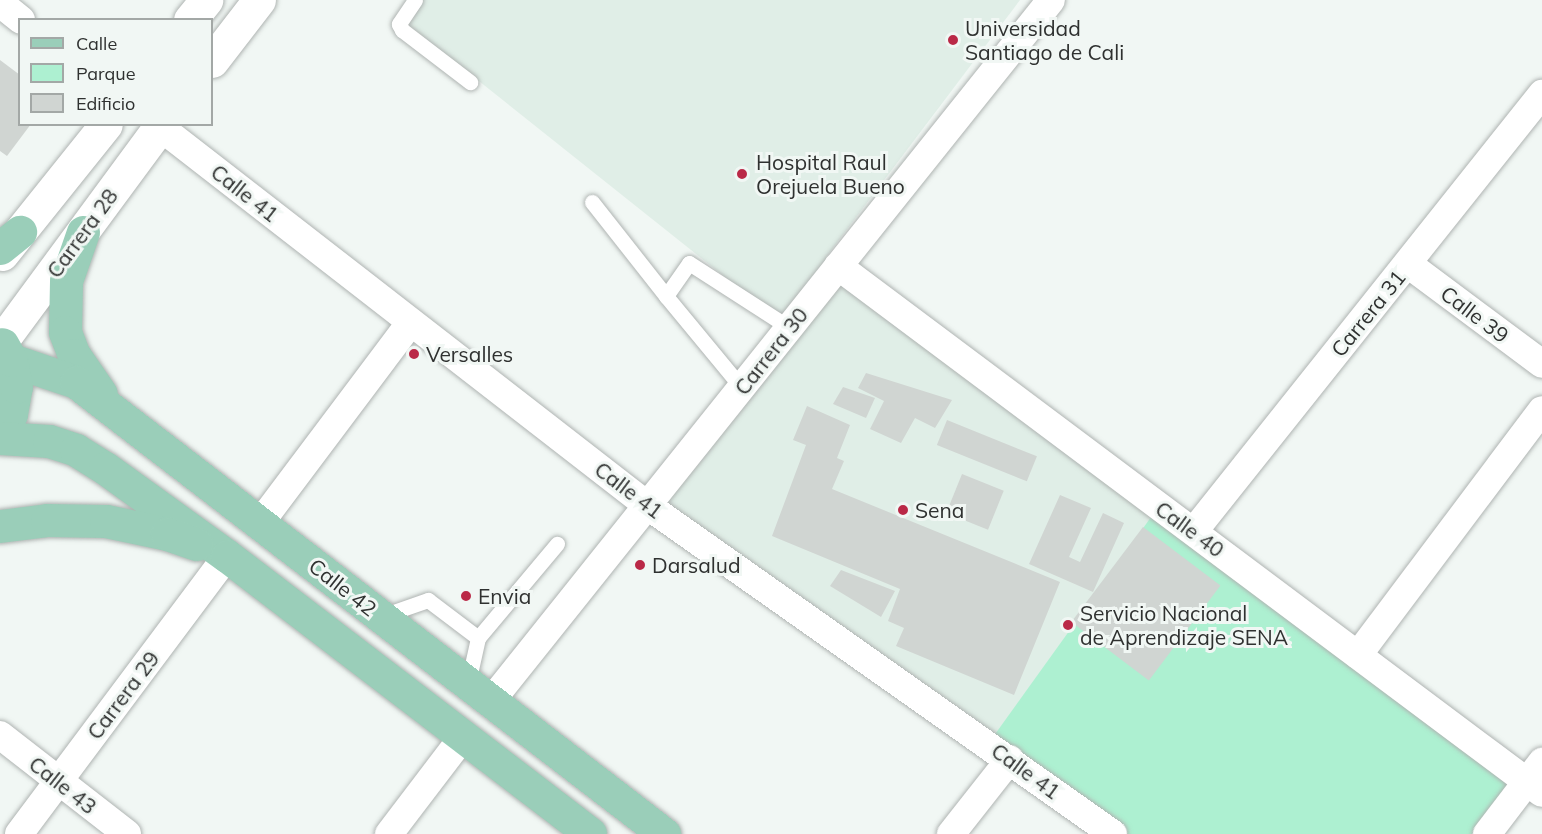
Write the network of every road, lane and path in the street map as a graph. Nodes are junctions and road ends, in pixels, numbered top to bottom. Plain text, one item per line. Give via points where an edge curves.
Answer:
1 (206, 0) edge
2 (259, 0) edge
3 (415, 0) edge
4 (1052, 0) edge
5 (0, 3) edge
6 (19, 18) edge
7 (192, 18) edge
8 (213, 60) edge
9 (470, 82) dead end
10 (1542, 94) edge
11 (104, 126) edge
12 (161, 126) edge
13 (592, 202) dead end
14 (83, 232) junction
15 (7, 246) edge
16 (1408, 264) junction
17 (838, 266) junction
18 (666, 296) junction
19 (411, 322) junction
20 (790, 328) junction
21 (4, 348) edge
22 (1542, 364) edge
23 (742, 388) junction
24 (1542, 410) edge
25 (122, 417) junction
26 (0, 431) edge
27 (0, 438) edge
28 (648, 506) junction
29 (260, 523) junction
30 (0, 526) edge
31 (1194, 531) junction
32 (557, 544) dead end
33 (227, 556) junction
34 (381, 617) junction
35 (478, 638) junction
36 (1358, 655) junction
37 (480, 692) junction
38 (0, 735) edge
39 (463, 736) junction
40 (1010, 759) junction
41 (1537, 779) edge
42 (58, 781) junction
43 (19, 834) edge
44 (127, 834) edge
45 (389, 834) edge
46 (590, 834) edge
47 (664, 834) edge
48 (951, 834) edge
49 (1113, 834) edge
50 (1487, 834) edge

1 - 7 main road
2 - 8 main road
3 - 9 lane via 399,24 402,30
4 - 17 street, Carrera 30
5 - 6 street
10 - 16 street, Carrera 31
11 - 15 main road
12 - 14 main road, Carrera 28
12 - 19 street, Calle 41
13 - 18 lane
14 - 21 main road, Carrera 28
14 - 25 main road via 66,281 65,332 88,378
16 - 22 street, Calle 39
16 - 31 street, Carrera 31
17 - 20 street, Carrera 30
17 - 31 street, Calle 40
18 - 20 lane via 689,262
18 - 23 lane
19 - 28 street, Calle 41
19 - 29 street
20 - 23 street, Carrera 30
21 - 25 main road, Calle 42 via 76,382
21 - 26 main road via 16,387 11,414
23 - 28 street, Carrera 30
24 - 36 street
25 - 29 main road, Calle 42
27 - 33 main road via 40,440 76,450
28 - 37 street, Carrera 30
28 - 40 street, Calle 41
29 - 34 main road, Calle 42
30 - 33 main road via 47,520 106,521 166,534
31 - 36 street, Calle 40
32 - 35 lane
33 - 39 main road
33 - 42 street, Carrera 29
34 - 35 lane via 428,600
34 - 37 main road, Calle 42
35 - 37 lane
36 - 41 street, Calle 40
37 - 47 main road, Calle 42
38 - 42 street, Calle 43
39 - 45 street
39 - 46 main road
40 - 48 street
40 - 49 street, Calle 41
41 - 50 street
42 - 43 street, Carrera 29
42 - 44 street, Calle 43

